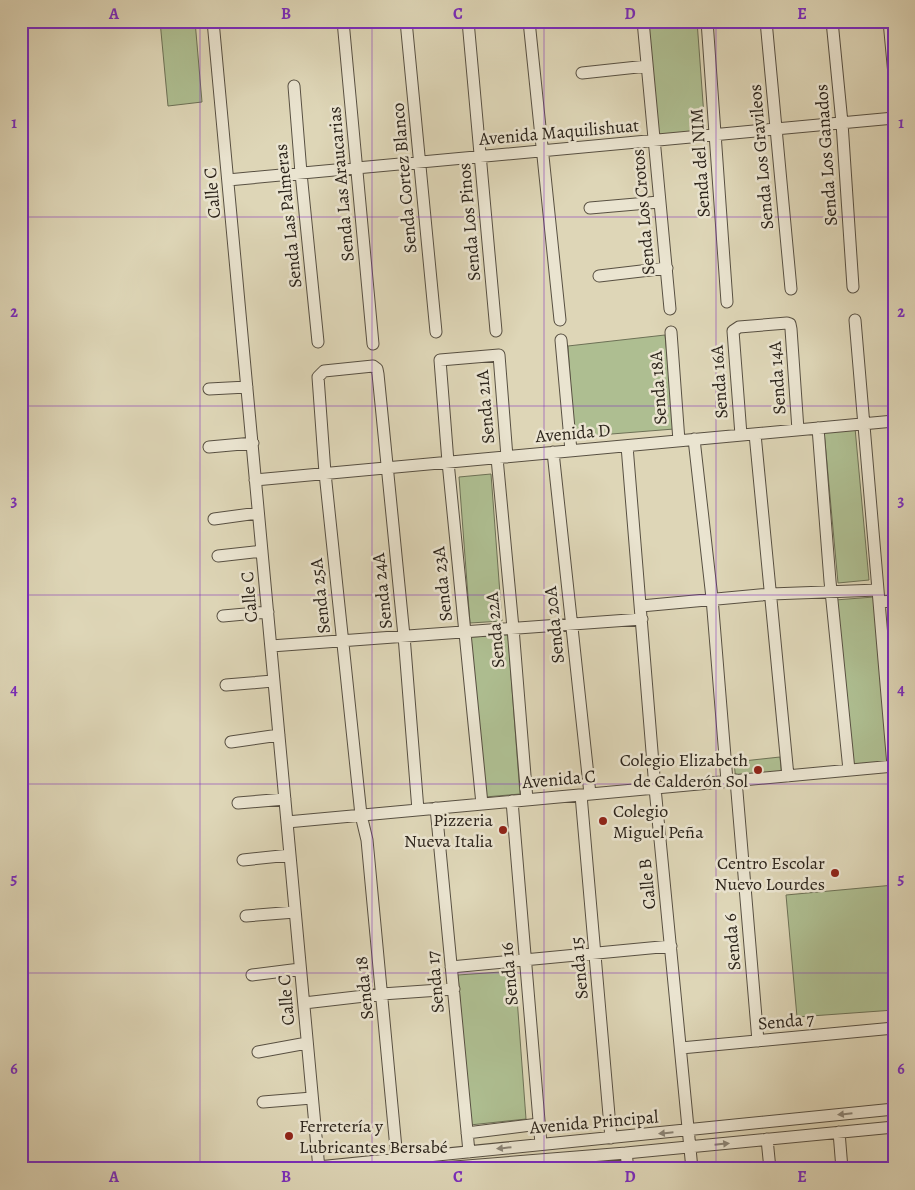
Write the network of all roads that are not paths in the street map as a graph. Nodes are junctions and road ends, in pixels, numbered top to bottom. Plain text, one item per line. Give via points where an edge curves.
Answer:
1 (213, 21) edge
2 (344, 21) edge
3 (406, 21) edge
4 (468, 21) edge
5 (529, 21) edge
6 (643, 21) edge
7 (706, 21) edge
8 (766, 21) edge
9 (832, 21) edge
10 (889, 21) edge
11 (647, 66) junction
12 (582, 73) dead end
13 (894, 74) edge
14 (294, 86) dead end
15 (894, 118) edge
16 (842, 123) junction
17 (776, 129) junction
18 (715, 135) junction
19 (654, 140) junction
20 (542, 151) junction
21 (481, 157) junction
22 (420, 163) junction
23 (357, 168) junction
24 (301, 173) junction
25 (228, 180) junction
26 (660, 202) junction
27 (590, 208) dead end
28 (667, 268) junction
29 (599, 276) dead end
30 (853, 287) dead end
31 (790, 289) dead end
32 (727, 302) dead end
33 (670, 309) dead end
34 (560, 320) dead end
35 (855, 320) dead end
36 (790, 324) joint
37 (496, 331) dead end
38 (436, 332) dead end
39 (671, 332) dead end
40 (561, 340) dead end
41 (318, 342) dead end
42 (373, 344) dead end
43 (440, 360) joint
44 (320, 373) joint
45 (247, 387) junction
46 (209, 389) dead end
47 (894, 421) edge
48 (863, 424) junction
49 (818, 428) junction
50 (798, 430) junction
51 (741, 434) junction
52 (755, 434) junction
53 (694, 439) junction
54 (679, 441) junction
55 (253, 443) junction
56 (209, 446) dead end
57 (627, 446) junction
58 (571, 451) junction
59 (553, 452) junction
60 (502, 457) junction
61 (448, 462) junction
62 (387, 468) junction
63 (325, 473) junction
64 (256, 480) junction
65 (258, 513) junction
66 (214, 519) dead end
67 (262, 551) junction
68 (218, 556) dead end
69 (878, 590) junction
70 (831, 591) junction
71 (771, 594) junction
72 (712, 598) junction
73 (894, 600) edge
74 (879, 602) junction
75 (641, 606) junction
76 (268, 612) junction
77 (223, 616) dead end
78 (642, 619) junction
79 (571, 624) junction
80 (513, 628) junction
81 (465, 632) junction
82 (404, 636) junction
83 (342, 641) junction
84 (271, 646) junction
85 (273, 682) junction
86 (226, 685) dead end
87 (279, 735) junction
88 (231, 742) dead end
89 (894, 766) edge
90 (849, 770) junction
91 (788, 776) junction
92 (731, 781) junction
93 (655, 788) junction
94 (586, 794) junction
95 (285, 799) junction
96 (527, 800) junction
97 (512, 801) junction
98 (238, 803) dead end
99 (482, 804) junction
100 (436, 808) junction
101 (418, 810) junction
102 (361, 815) junction
103 (287, 822) junction
104 (290, 855) junction
105 (243, 860) dead end
106 (295, 912) junction
107 (246, 916) dead end
108 (671, 946) junction
109 (595, 953) junction
110 (525, 960) junction
111 (452, 967) junction
112 (300, 969) junction
113 (252, 975) dead end
114 (454, 989) junction
115 (382, 994) junction
116 (304, 1003) junction
117 (894, 1028) edge
118 (758, 1041) junction
119 (307, 1043) junction
120 (681, 1048) junction
121 (258, 1052) dead end
122 (312, 1098) junction
123 (263, 1102) dead end
124 (894, 1109) edge
125 (539, 1124) junction
126 (894, 1127) edge
127 (688, 1131) junction
128 (840, 1132) junction
129 (467, 1133) junction
130 (611, 1138) junction
131 (767, 1139) junction
132 (541, 1144) junction
133 (690, 1147) junction
134 (468, 1152) junction
135 (626, 1153) junction
136 (397, 1159) junction
137 (567, 1163) edge
138 (507, 1165) edge
139 (319, 1168) edge
140 (448, 1168) edge
141 (298, 1169) edge
142 (430, 1169) edge
143 (628, 1169) edge
144 (692, 1169) edge
145 (770, 1169) edge
146 (842, 1169) edge

1 - 25 street, Calle C
2 - 23 street, Senda Las Araucarias
3 - 22 street, Senda Cortez Blanco
4 - 21 street, Senda Los Pinos
5 - 20 street
6 - 11 street, Senda Los Crotos
7 - 18 street, Senda del NIM
8 - 17 street, Senda Los Gravileos
9 - 16 street, Senda Los Ganados
10 - 13 street
11 - 12 street
11 - 19 street, Senda Los Crotos
14 - 24 street, Senda Las Palmeras
15 - 16 street, Avenida Maquilishuat
16 - 17 street, Avenida Maquilishuat
16 - 30 street, Senda Los Ganados
17 - 18 street, Avenida Maquilishuat
17 - 31 street, Senda Los Gravileos
18 - 19 street, Avenida Maquilishuat
18 - 32 street, Senda del NIM
19 - 20 street, Avenida Maquilishuat
19 - 26 street, Senda Los Crotos
20 - 21 street, Avenida Maquilishuat
20 - 34 street
21 - 22 street, Avenida Maquilishuat
21 - 37 street, Senda Los Pinos
22 - 23 street, Avenida Maquilishuat
22 - 38 street, Senda Cortez Blanco
23 - 24 street, Avenida Maquilishuat
23 - 42 street, Senda Las Araucarias
24 - 25 street, Avenida Maquilishuat
24 - 41 street, Senda Las Palmeras
25 - 45 street, Calle C
26 - 27 street
26 - 28 street, Senda Los Crotos
28 - 29 street
28 - 33 street, Senda Los Crotos
35 - 48 street
36 - 50 street, Senda 14A
36 - 51 street, Senda 16A via 735,328 733,331
39 - 54 street, Senda 18A
40 - 58 street
43 - 60 street, Senda 21A via 499,355
43 - 61 street, Senda 23A
44 - 62 street, Senda 24A via 377,368
44 - 63 street, Senda 25A
45 - 46 street
45 - 55 street, Calle C
47 - 48 street, Avenida D
48 - 49 street, Avenida D
48 - 69 street
49 - 50 street, Avenida D
49 - 70 street
50 - 52 street, Avenida D
51 - 52 street, Avenida D
51 - 53 street, Avenida D
52 - 71 street
53 - 54 street, Avenida D
53 - 72 street, Senda 6
54 - 57 street, Avenida D
55 - 56 street
55 - 64 street, Calle C
57 - 58 street, Avenida D
57 - 75 street, Calle B
58 - 59 street, Avenida D
59 - 60 street, Avenida D
59 - 79 street, Senda 20A
60 - 61 street, Avenida D
60 - 80 street, Senda 22A
61 - 62 street, Avenida D
61 - 81 street, Senda 23A
62 - 63 street, Avenida D
62 - 82 street, Senda 24A
63 - 64 street, Avenida D
63 - 83 street, Senda 25A
64 - 65 street, Calle C
65 - 66 street
65 - 67 street, Calle C
67 - 68 street
67 - 76 street, Calle C
69 - 70 street
69 - 74 street
70 - 71 street
70 - 90 street
71 - 72 street
71 - 91 street
72 - 75 street
72 - 92 street, Senda 6
73 - 74 street
74 - 89 street
75 - 78 street, Calle B
76 - 77 street
76 - 84 street, Calle C
78 - 79 street
78 - 93 street, Calle B
79 - 80 street
79 - 94 street, Senda 20A
80 - 81 street
80 - 96 street, Senda 22A
81 - 82 street
81 - 99 street, Senda 23A
82 - 83 street
82 - 101 street, Senda 24A
83 - 84 street
83 - 102 street, Senda 25A
84 - 85 street, Calle C
85 - 86 street
85 - 87 street, Calle C
87 - 88 street
87 - 95 street, Calle C
89 - 90 street, Avenida C
90 - 91 street, Avenida C
91 - 92 street, Avenida C
92 - 93 street, Avenida C
92 - 118 street, Senda 6
93 - 94 street, Avenida C
93 - 108 street, Calle B
94 - 96 street, Avenida C
94 - 109 street, Senda 15
95 - 98 street
95 - 103 street, Calle C
96 - 97 street, Avenida C
97 - 99 street, Avenida C
97 - 110 street, Senda 16
99 - 100 street, Avenida C
100 - 101 street, Avenida C
100 - 111 street, Senda 17
101 - 102 street, Avenida C
102 - 103 street, Avenida C
102 - 115 street, Senda 18 via 367,840
103 - 104 street, Calle C
104 - 105 street
104 - 106 street, Calle C
106 - 107 street
106 - 112 street, Calle C
108 - 109 street
108 - 120 street, Calle B
109 - 110 street
109 - 130 street, Senda 15
110 - 111 street
110 - 125 street, Senda 16
111 - 114 street, Senda 17
112 - 113 street
112 - 116 street, Calle C
114 - 115 street
114 - 129 street, Senda 17
115 - 116 street
115 - 136 street, Senda 18
116 - 119 street, Calle C
117 - 118 street, Senda 7
118 - 120 street, Senda 7
119 - 121 street
119 - 122 street, Calle C
120 - 127 street, Calle B
122 - 123 street
122 - 139 street, Calle C
124 -> 127 street, Avenida Principal
125 - 129 street
125 - 132 street, Senda 16
126 - 128 street, Avenida Principal
127 -> 130 street, Avenida Principal
127 - 133 street, Calle B
128 - 131 street, Avenida Principal
128 - 146 street
129 - 134 street, Senda 17
130 - 132 street, Avenida Principal
133 -> 131 street, Avenida Principal
131 - 145 street
132 -> 134 street, Avenida Principal
133 - 135 street, Avenida Principal
133 - 144 street, Calle B
134 - 136 street, Avenida Principal
135 - 137 street, Avenida Principal
135 - 143 street
136 - 139 street, Avenida Principal
137 - 138 street, Avenida Principal
138 - 140 street, Avenida Principal
139 - 141 street, Avenida Principal
140 - 142 street, Avenida Principal

